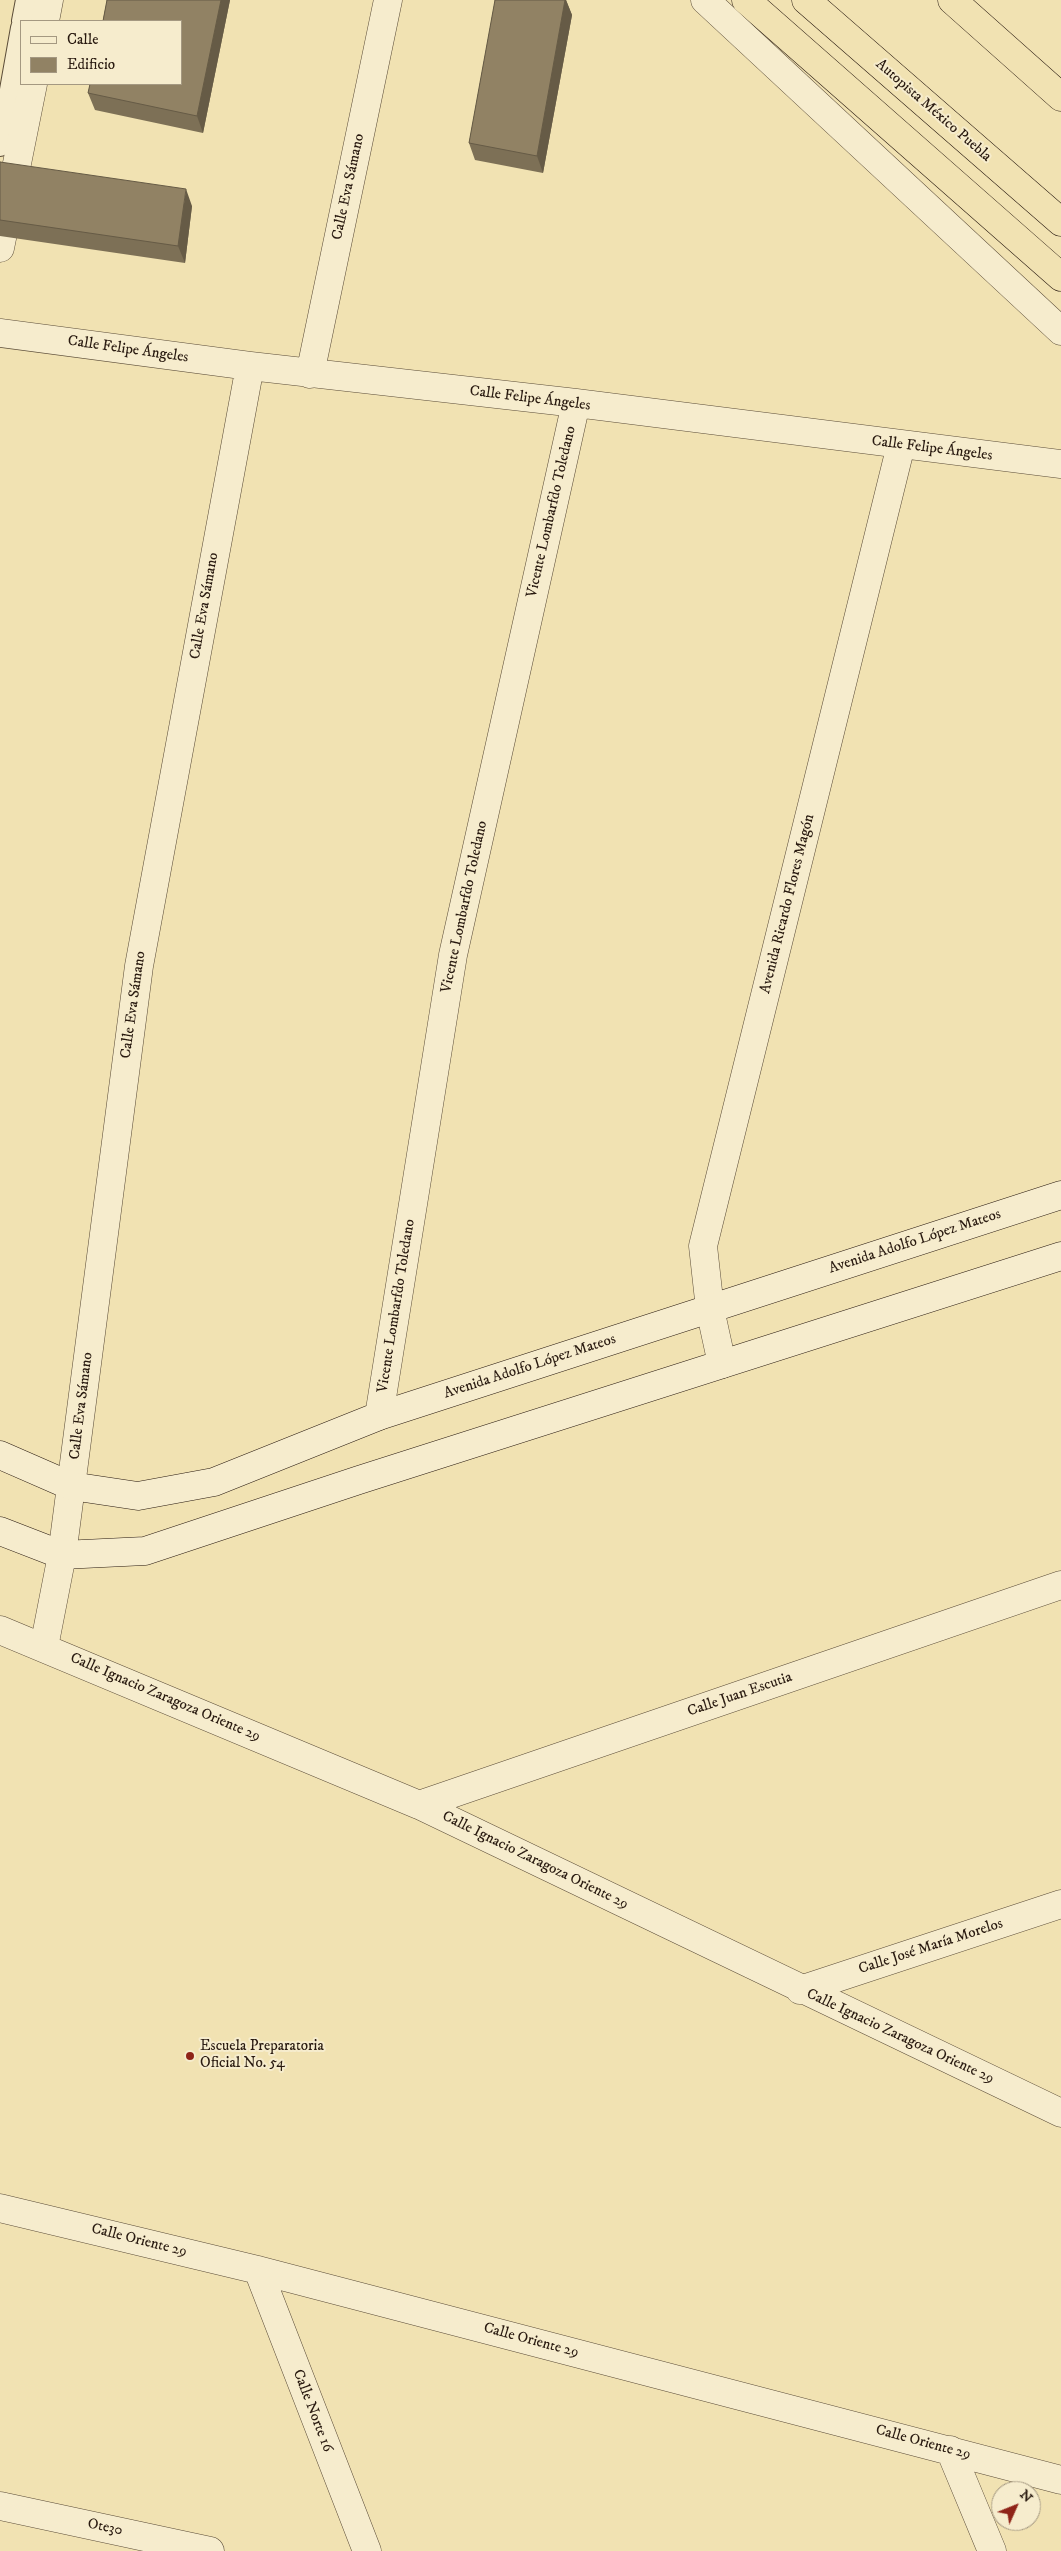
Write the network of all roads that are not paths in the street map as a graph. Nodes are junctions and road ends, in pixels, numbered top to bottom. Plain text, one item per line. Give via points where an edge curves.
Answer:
1 (26, 0) edge
2 (49, 0) edge
3 (388, 0) edge
4 (705, 0) edge
5 (746, 0) edge
6 (806, 0) edge
7 (952, 0) edge
8 (22, 20) edge
9 (45, 20) edge
10 (20, 34) edge
11 (33, 85) edge
12 (1061, 97) edge
13 (0, 146) edge
14 (1061, 222) edge
15 (0, 248) edge
16 (1061, 277) edge
17 (1061, 331) edge
18 (0, 333) edge
19 (250, 366) junction
20 (310, 374) junction
21 (576, 404) junction
22 (901, 445) junction
23 (1061, 464) edge
24 (1061, 1195) edge
25 (1061, 1256) edge
26 (710, 1309) junction
27 (722, 1364) junction
28 (379, 1416) junction
29 (0, 1455) edge
30 (71, 1486) junction
31 (0, 1531) edge
32 (62, 1555) junction
33 (1061, 1585) edge
34 (0, 1630) edge
35 (44, 1647) junction
36 (419, 1805) junction
37 (1061, 1904) edge
38 (800, 1990) junction
39 (1061, 2113) edge
40 (0, 2208) edge
41 (258, 2270) junction
42 (950, 2450) junction
43 (1061, 2480) edge
44 (0, 2506) edge
45 (210, 2551) edge
46 (367, 2551) edge
47 (992, 2551) edge

1 - 8 lane
2 - 9 street
3 - 20 street, Calle Eva Sámano
4 - 17 street
5 - 16 highway
6 - 14 highway, Autopista México Puebla
7 - 12 highway
10 - 13 lane
11 - 15 street
18 - 19 street, Calle Felipe Ángeles
19 - 20 street, Calle Felipe Ángeles
19 - 30 street, Calle Eva Sámano via 139,966
20 - 21 street, Calle Felipe Ángeles
21 - 22 street, Calle Felipe Ángeles
21 - 28 street, Vicente Lombarfdo Toledano via 453,955
22 - 23 street, Calle Felipe Ángeles
22 - 26 street, Avenida Ricardo Flores Magón via 702,1246
24 - 26 street, Avenida Adolfo López Mateos
25 - 27 street
26 - 27 street, Avenida Ricardo Flores Magón
26 - 28 street, Avenida Adolfo López Mateos
27 - 32 street via 144,1551
28 - 30 street, Avenida Adolfo López Mateos via 214,1482 138,1496
29 - 30 street, Avenida Adolfo López Mateos
30 - 32 street, Calle Eva Sámano
31 - 32 street
32 - 35 street, Calle Eva Sámano
33 - 36 street, Calle Juan Escutia
34 - 35 street, Calle Ignacio Zaragoza Oriente 29
35 - 36 street, Calle Ignacio Zaragoza Oriente 29
36 - 38 street, Calle Ignacio Zaragoza Oriente 29
37 - 38 street, Calle José María Morelos
38 - 39 street, Calle Ignacio Zaragoza Oriente 29
40 - 41 street, Calle Oriente 29
41 - 42 street, Calle Oriente 29
41 - 46 street, Calle Norte 16
42 - 43 street, Calle Oriente 29
42 - 47 street
44 - 45 street, Ote30

